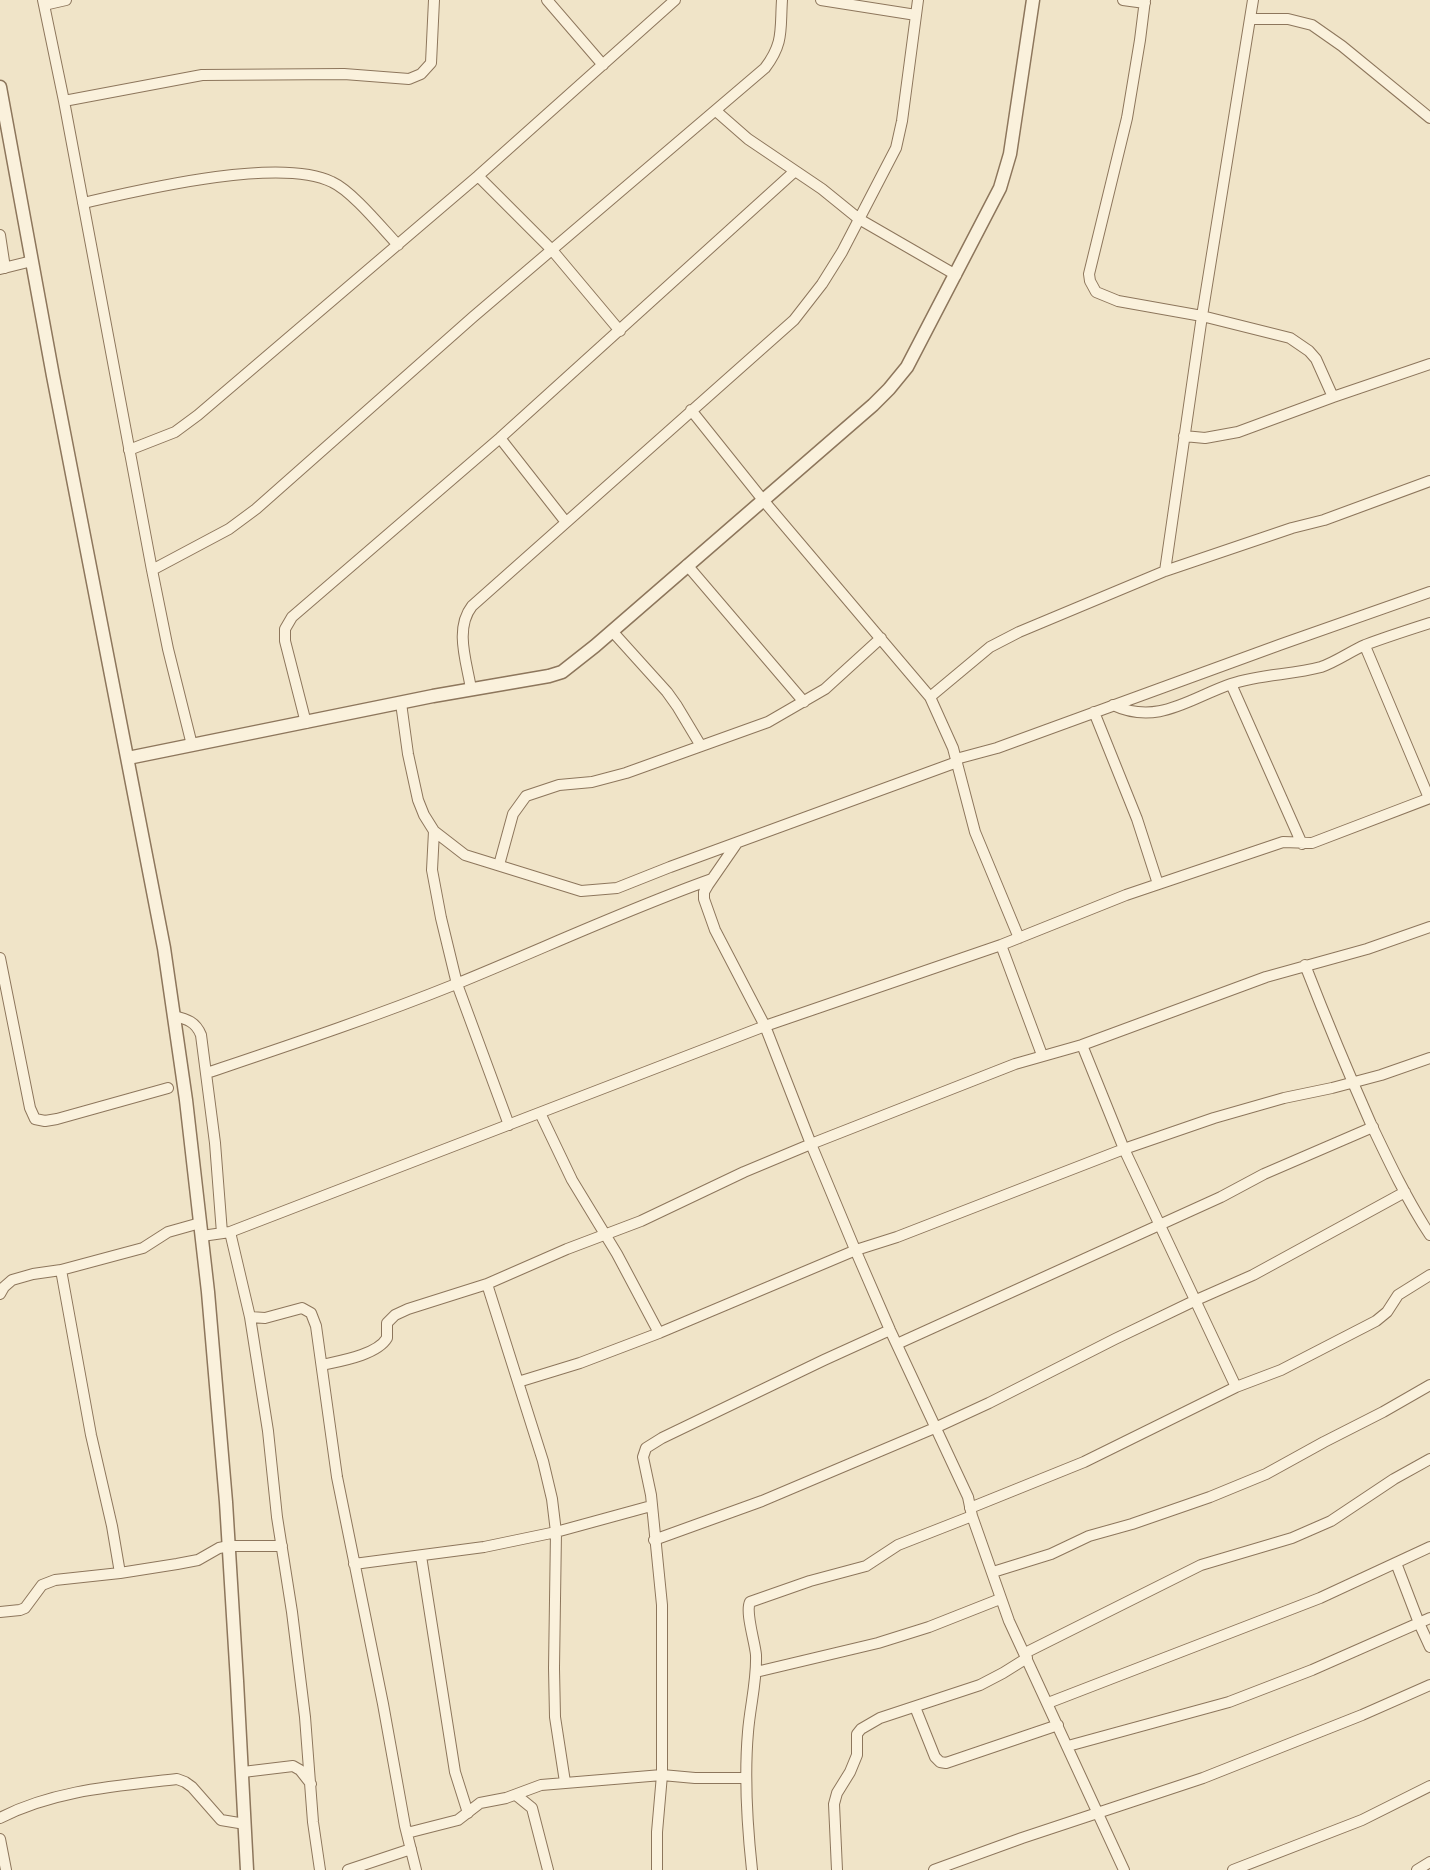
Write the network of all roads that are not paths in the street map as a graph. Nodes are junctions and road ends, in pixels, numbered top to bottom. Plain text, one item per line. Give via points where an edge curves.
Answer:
1 (66, 0) edge
2 (434, 0) edge
3 (547, 0) edge
4 (675, 0) edge
5 (782, 0) edge
6 (821, 0) edge
7 (918, 0) edge
8 (1033, 0) edge
9 (1123, 0) edge
10 (1253, 0) edge
11 (43, 2) edge
12 (1145, 2) edge
13 (916, 15) junction
14 (1251, 19) junction
15 (603, 65) junction
16 (0, 88) edge
17 (64, 101) junction
18 (716, 111) junction
19 (1430, 118) edge
20 (795, 171) junction
21 (478, 176) junction
22 (83, 203) junction
23 (859, 219) junction
24 (0, 235) edge
25 (398, 244) junction
26 (552, 250) junction
27 (32, 261) junction
28 (3, 269) edge
29 (956, 275) junction
30 (1202, 316) junction
31 (620, 331) junction
32 (1430, 364) edge
33 (1333, 397) junction
34 (691, 410) junction
35 (1184, 436) junction
36 (500, 438) junction
37 (129, 450) junction
38 (1430, 481) edge
39 (763, 500) junction
40 (566, 521) junction
41 (687, 565) junction
42 (152, 570) junction
43 (1165, 571) junction
44 (1430, 592) edge
45 (1430, 623) edge
46 (612, 631) junction
47 (881, 638) junction
48 (1365, 646) junction
49 (1231, 684) junction
50 (471, 689) junction
51 (930, 697) junction
52 (804, 702) junction
53 (401, 703) junction
54 (1113, 705) junction
55 (1094, 712) junction
56 (306, 723) junction
57 (192, 745) junction
58 (701, 746) junction
59 (128, 758) junction
60 (956, 761) junction
61 (1430, 798) edge
62 (434, 831) junction
63 (737, 843) junction
64 (1302, 844) junction
65 (499, 865) junction
66 (713, 878) junction
67 (1158, 884) junction
68 (1430, 927) edge
69 (1019, 938) junction
70 (1002, 945) junction
71 (0, 958) edge
72 (1305, 966) junction
73 (457, 984) junction
74 (174, 1016) junction
75 (765, 1026) junction
76 (1082, 1045) junction
77 (1042, 1055) junction
78 (1430, 1058) edge
79 (207, 1073) junction
80 (1352, 1082) junction
81 (168, 1088) dead end
82 (540, 1113) junction
83 (509, 1125) junction
84 (1373, 1127) junction
85 (811, 1144) junction
86 (1124, 1149) junction
87 (1405, 1192) junction
88 (200, 1223) junction
89 (1159, 1225) junction
90 (226, 1233) junction
91 (605, 1235) junction
92 (1430, 1235) edge
93 (202, 1236) junction
94 (856, 1250) junction
95 (61, 1270) junction
96 (1430, 1275) edge
97 (487, 1284) junction
98 (0, 1294) edge
99 (1194, 1301) junction
100 (250, 1317) junction
101 (890, 1330) junction
102 (658, 1333) junction
103 (897, 1344) junction
104 (322, 1365) junction
105 (518, 1382) junction
106 (1430, 1385) edge
107 (1236, 1386) junction
108 (936, 1427) junction
109 (1430, 1459) edge
110 (651, 1506) junction
111 (971, 1512) junction
112 (556, 1532) junction
113 (654, 1540) junction
114 (228, 1546) junction
115 (282, 1546) junction
116 (1430, 1547) edge
117 (421, 1556) junction
118 (1396, 1563) junction
119 (354, 1564) junction
120 (993, 1572) junction
121 (120, 1573) junction
122 (1000, 1599) junction
123 (0, 1612) edge
124 (1430, 1618) edge
125 (1419, 1623) junction
126 (1430, 1646) edge
127 (1026, 1656) junction
128 (756, 1672) junction
129 (1430, 1684) edge
130 (1048, 1703) junction
131 (915, 1707) junction
132 (1058, 1726) junction
133 (1068, 1746) junction
134 (242, 1772) junction
135 (662, 1775) junction
136 (746, 1778) junction
137 (565, 1782) junction
138 (311, 1784) junction
139 (1430, 1786) edge
140 (516, 1795) junction
141 (1097, 1812) junction
142 (468, 1813) junction
143 (0, 1818) edge
144 (245, 1824) junction
145 (407, 1833) junction
146 (0, 1839) edge
147 (411, 1849) junction
148 (1430, 1862) edge
149 (6, 1870) edge
150 (247, 1870) edge
151 (320, 1870) edge
152 (348, 1870) edge
153 (416, 1870) edge
154 (548, 1870) edge
155 (657, 1870) edge
156 (752, 1870) edge
157 (837, 1870) edge
158 (934, 1870) edge
159 (1124, 1870) edge
160 (1233, 1870) edge
161 (1417, 1870) edge

1 - 11 street
2 - 17 street via 431,63 421,74 409,79 344,74 202,75
3 - 15 street
4 - 15 street
5 - 18 street via 780,42 775,54 765,68
6 - 13 street
7 - 13 street
8 - 29 street via 1000,188
9 - 12 street
10 - 14 street
11 - 17 street
12 - 30 street via 1127,118 1090,281 1096,292 1118,301
13 - 23 street via 899,136
14 - 19 street via 1288,19 1312,25
14 - 30 street
15 - 21 street
16 - 27 street
17 - 22 street
18 - 20 street via 748,139
18 - 26 street
20 - 23 street
20 - 31 street
21 - 25 street
21 - 26 street
22 - 25 street via 198,181 288,172 316,176 338,185
22 - 37 street
23 - 29 street
23 - 34 street via 822,284 794,320
24 - 28 street
25 - 37 street via 187,424
26 - 31 street
26 - 42 street via 249,514
27 - 28 street
27 - 59 street
29 - 39 street via 907,367 889,389
30 - 33 street via 1290,338 1316,359
30 - 35 street
31 - 36 street
32 - 33 street
33 - 35 street via 1238,432 1205,438
34 - 39 street
34 - 40 street
35 - 43 street
36 - 40 street
36 - 56 street via 287,624 285,641
37 - 42 street
38 - 43 street via 1324,520
39 - 41 street
39 - 47 street
40 - 50 street via 472,606 464,618 462,638
41 - 46 street
41 - 52 street
42 - 57 street
43 - 51 street via 1003,640
44 - 54 street
45 - 48 street
46 - 50 street via 562,672 523,682
46 - 58 street via 677,706
47 - 51 street
47 - 52 street via 825,689
48 - 49 street via 1322,666
48 - 61 street
49 - 54 street via 1173,708 1152,713 1135,713
49 - 64 street
50 - 53 street
51 - 60 street
52 - 58 street via 768,722
53 - 56 street
53 - 62 street via 418,800
54 - 55 street
55 - 60 street
55 - 67 street via 1137,819
56 - 57 street
57 - 59 street
58 - 65 street via 626,774 560,785 526,796 513,814
59 - 74 street
60 - 63 street
60 - 69 street via 975,832
61 - 64 street via 1329,838
62 - 65 street via 465,855
62 - 73 street via 432,870
63 - 65 street via 617,888 600,890 581,891
63 - 66 street
64 - 67 street via 1283,842
66 - 73 street via 626,911
66 - 75 street via 704,892 708,912
67 - 69 street
68 - 72 street
69 - 70 street
70 - 75 street
70 - 77 street
71 - 81 street via 30,1108 35,1119 57,1119
72 - 76 street via 1266,977
72 - 80 street
73 - 79 street via 334,1031
73 - 83 street
74 - 79 street via 192,1022 199,1029
74 - 88 street
75 - 82 street
75 - 85 street
76 - 77 street
76 - 86 street
77 - 85 street
78 - 80 street
79 - 90 street
80 - 84 street
80 - 86 street via 1231,1113
82 - 83 street
82 - 91 street via 572,1180
83 - 90 street
84 - 87 street
84 - 89 street via 1264,1174
85 - 91 street via 641,1222
85 - 94 street
86 - 89 street
86 - 94 street
87 - 92 street
87 - 99 street via 1253,1275
88 - 93 street
88 - 95 street via 168,1232 143,1248
89 - 99 street
89 - 103 street
90 - 93 street
90 - 100 street
91 - 97 street
91 - 102 street
93 - 114 street
94 - 101 street
94 - 102 street
95 - 98 street via 12,1280
95 - 121 street
96 - 107 street via 1398,1295 1387,1312 1376,1321 1281,1370
97 - 104 street via 395,1315 387,1323 387,1338 381,1346 350,1359
97 - 105 street
99 - 107 street
99 - 108 street
100 - 104 street via 265,1318 296,1309 307,1310 316,1326
100 - 115 street
101 - 103 street
101 - 110 street via 646,1448 643,1457
102 - 105 street via 580,1363
103 - 108 street
104 - 119 street via 337,1477
105 - 112 street via 550,1487
106 - 120 street via 1257,1478
107 - 111 street via 1084,1462
108 - 111 street via 968,1497
108 - 113 street via 762,1501
109 - 127 street via 1331,1521 1292,1538 1201,1566
110 - 112 street
110 - 113 street
111 - 120 street
111 - 128 street via 898,1546 866,1566 752,1600 748,1610 755,1640
112 - 117 street
112 - 137 street via 554,1703
113 - 135 street via 662,1605
114 - 115 street
114 - 121 street via 198,1560
114 - 134 street
115 - 138 street
116 - 118 street
117 - 119 street
117 - 142 street via 455,1772
118 - 125 street
118 - 130 street via 1320,1598
119 - 145 street
120 - 122 street
121 - 123 street via 48,1582 39,1588 25,1608
122 - 127 street
122 - 128 street via 878,1644
124 - 125 street
125 - 126 street
125 - 133 street via 1229,1702
127 - 130 street
127 - 131 street via 1003,1673 980,1684
128 - 136 street
129 - 141 street via 1362,1715 1203,1778
130 - 132 street
131 - 132 street via 935,1757 946,1763
131 - 157 street via 880,1718 858,1731 857,1755 834,1804
132 - 133 street
133 - 141 street
134 - 138 street via 293,1766
134 - 144 street
135 - 136 street
135 - 137 street
135 - 155 street via 656,1832
136 - 156 street
137 - 140 street via 542,1785
138 - 151 street
139 - 160 street via 1362,1820
140 - 142 street via 480,1804
140 - 154 street via 532,1808
141 - 158 street
141 - 159 street
142 - 145 street via 458,1820
143 - 144 street via 61,1795 176,1779 192,1787 221,1820
144 - 150 street
145 - 147 street
146 - 149 street
147 - 152 street
147 - 153 street
148 - 161 street

